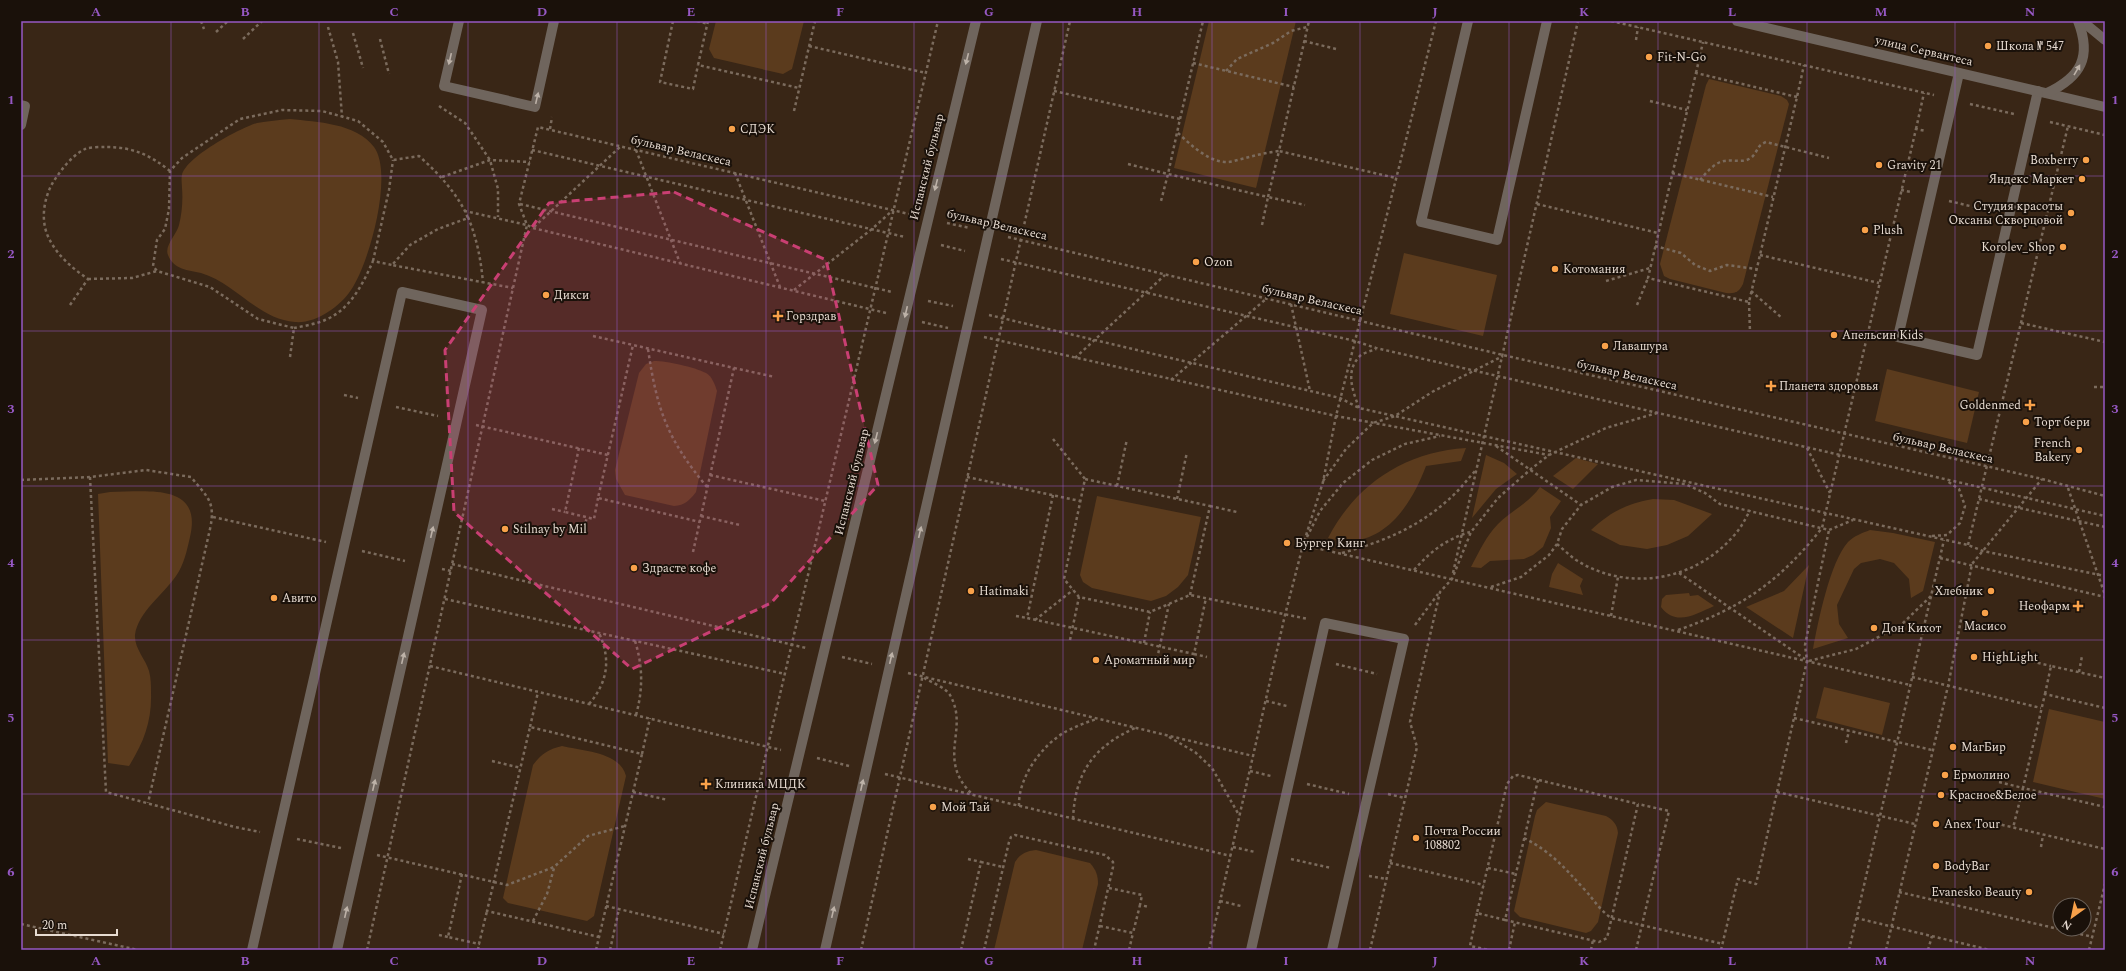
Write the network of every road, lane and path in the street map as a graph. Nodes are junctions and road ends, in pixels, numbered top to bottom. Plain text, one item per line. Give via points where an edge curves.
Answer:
1 (201, 21) edge
2 (228, 21) edge
3 (262, 21) edge
4 (459, 21) edge
5 (554, 21) edge
6 (673, 21) edge
7 (697, 21) edge
8 (815, 21) edge
9 (938, 21) edge
10 (976, 21) edge
11 (1037, 21) edge
12 (1070, 21) edge
13 (1203, 21) edge
14 (1309, 21) edge
15 (1436, 21) edge
16 (1468, 21) edge
17 (1547, 21) edge
18 (1578, 21) edge
19 (1611, 21) edge
20 (1737, 21) edge
21 (2078, 21) edge
22 (2082, 21) edge
23 (708, 22) edge
24 (328, 27) dead end
25 (1308, 27) junction
26 (1638, 27) junction
27 (204, 29) dead end
28 (216, 32) dead end
29 (353, 33) dead end
30 (243, 38) dead end
31 (380, 39) dead end
32 (1636, 40) dead end
33 (2105, 40) edge
34 (1304, 41) junction
35 (1703, 42) junction
36 (809, 46) junction
37 (1336, 48) dead end
38 (1193, 63) junction
39 (698, 65) junction
40 (1804, 65) junction
41 (363, 68) dead end
42 (1226, 71) junction
43 (926, 73) junction
44 (1696, 73) junction
45 (1959, 73) junction
46 (389, 74) dead end
47 (1294, 87) junction
48 (799, 88) junction
49 (1054, 91) junction
50 (2043, 92) junction
51 (1924, 93) junction
52 (1797, 98) junction
53 (1952, 100) junction
54 (1650, 101) dead end
55 (434, 102) dead end
56 (21, 106) edge
57 (2105, 107) edge
58 (1687, 110) junction
59 (794, 111) dead end
60 (342, 117) junction
61 (2032, 118) junction
62 (1180, 119) junction
63 (21, 125) edge
64 (2068, 126) junction
65 (1916, 129) junction
66 (1178, 133) junction
67 (2105, 135) edge
68 (1944, 136) junction
69 (621, 146) junction
70 (1785, 148) junction
71 (532, 150) junction
72 (636, 150) junction
73 (1279, 151) junction
74 (1829, 158) dead end
75 (393, 160) junction
76 (490, 160) junction
77 (530, 162) junction
78 (1128, 164) dead end
79 (600, 166) junction
80 (170, 171) junction
81 (734, 173) junction
82 (1672, 173) junction
83 (1168, 174) junction
84 (442, 177) junction
85 (646, 177) junction
86 (1396, 178) junction
87 (1700, 180) junction
88 (1901, 190) junction
89 (1268, 197) junction
90 (1773, 197) junction
91 (1931, 197) junction
92 (744, 199) junction
93 (1161, 201) dead end
94 (519, 204) junction
95 (1537, 204) junction
96 (1305, 206) dead end
97 (893, 210) junction
98 (551, 211) junction
99 (2009, 216) junction
100 (498, 217) junction
101 (468, 218) junction
102 (928, 218) junction
103 (2044, 224) junction
104 (527, 225) junction
105 (1262, 225) dead end
106 (534, 228) junction
107 (872, 229) junction
108 (989, 232) junction
109 (888, 233) junction
110 (1658, 233) junction
111 (671, 240) junction
112 (1020, 240) junction
113 (923, 241) junction
114 (1655, 246) junction
115 (984, 255) junction
116 (1760, 255) junction
117 (373, 261) junction
118 (1015, 262) junction
119 (680, 263) junction
120 (770, 263) junction
121 (392, 265) junction
122 (1650, 268) junction
123 (1756, 270) junction
124 (157, 271) junction
125 (816, 273) junction
126 (1166, 275) junction
127 (1648, 278) junction
128 (88, 280) junction
129 (1606, 281) dead end
130 (483, 283) junction
131 (1879, 283) junction
132 (780, 287) junction
133 (513, 288) junction
134 (876, 288) junction
135 (794, 290) junction
136 (1146, 292) junction
137 (1751, 292) junction
138 (910, 296) junction
139 (1267, 299) junction
140 (1749, 302) junction
141 (1291, 304) junction
142 (70, 305) dead end
143 (1637, 305) dead end
144 (869, 309) junction
145 (971, 311) junction
146 (1247, 316) junction
147 (904, 318) junction
148 (1003, 318) junction
149 (1782, 318) dead end
150 (1360, 320) junction
151 (2021, 323) junction
152 (294, 328) junction
153 (1296, 328) junction
154 (966, 332) junction
155 (1750, 332) dead end
156 (593, 336) dead end
157 (998, 340) junction
158 (1095, 340) junction
159 (1355, 341) junction
160 (2105, 342) edge
161 (633, 345) junction
162 (648, 348) junction
163 (1376, 348) junction
164 (1503, 355) junction
165 (290, 357) dead end
166 (1075, 358) junction
167 (1192, 363) junction
168 (734, 368) junction
169 (1475, 371) junction
170 (1498, 376) junction
171 (775, 377) dead end
172 (1171, 380) junction
173 (2094, 387) dead end
174 (2105, 387) edge
175 (1310, 391) junction
176 (344, 395) dead end
177 (1340, 398) junction
178 (376, 402) junction
179 (1360, 408) junction
180 (1658, 413) junction
181 (1336, 416) junction
182 (1395, 416) junction
183 (457, 420) junction
184 (1373, 423) junction
185 (483, 426) junction
186 (1844, 434) junction
187 (1441, 435) junction
188 (1484, 436) junction
189 (1053, 439) dead end
190 (1127, 439) dead end
191 (1483, 443) junction
192 (1494, 445) junction
193 (1806, 447) junction
194 (579, 448) junction
195 (1187, 452) dead end
196 (1558, 453) junction
197 (608, 455) junction
198 (1550, 455) junction
199 (1839, 455) junction
200 (1987, 467) junction
201 (1531, 469) junction
202 (1475, 471) junction
203 (710, 475) junction
204 (90, 477) junction
205 (967, 477) junction
206 (1085, 479) junction
207 (1945, 479) junction
208 (2042, 479) junction
209 (21, 480) edge
210 (1323, 482) junction
211 (1117, 486) junction
212 (1982, 487) junction
213 (2068, 487) junction
214 (708, 488) junction
215 (1830, 494) junction
216 (1053, 495) junction
217 (2105, 496) edge
218 (598, 498) junction
219 (2027, 498) junction
220 (1177, 499) junction
221 (1979, 499) junction
222 (825, 501) junction
223 (1080, 501) junction
224 (1581, 505) junction
225 (1210, 506) junction
226 (2019, 507) junction
227 (552, 509) dead end
228 (2076, 509) junction
229 (1750, 510) junction
230 (565, 512) junction
231 (1236, 512) dead end
232 (1826, 513) junction
233 (701, 516) junction
234 (2105, 516) edge
235 (213, 517) junction
236 (587, 517) junction
237 (1853, 520) junction
238 (2080, 521) junction
239 (700, 522) junction
240 (740, 525) dead end
241 (2105, 527) edge
242 (584, 528) dead end
243 (1822, 528) junction
244 (1829, 530) junction
245 (1471, 532) junction
246 (1462, 535) junction
247 (1929, 537) junction
248 (1944, 540) junction
249 (1557, 544) junction
250 (1303, 545) junction
251 (1968, 545) junction
252 (344, 546) junction
253 (1983, 551) junction
254 (693, 552) dead end
255 (1342, 553) junction
256 (1940, 558) junction
257 (452, 564) junction
258 (1972, 564) junction
259 (424, 565) junction
260 (1414, 570) junction
261 (451, 571) junction
262 (1679, 573) junction
263 (2098, 574) junction
264 (2105, 576) edge
265 (1618, 577) junction
266 (1452, 579) junction
267 (1491, 588) junction
268 (1073, 590) junction
269 (1440, 592) junction
270 (1190, 595) junction
271 (1931, 596) junction
272 (2105, 596) edge
273 (445, 598) junction
274 (1079, 598) junction
275 (1206, 598) junction
276 (1169, 604) junction
277 (1731, 609) junction
278 (1150, 612) junction
279 (1285, 615) junction
280 (1016, 616) dead end
281 (1611, 616) junction
282 (1026, 618) junction
283 (1035, 620) junction
284 (1072, 628) junction
285 (1677, 630) junction
286 (599, 633) junction
287 (1404, 639) junction
288 (1070, 640) dead end
289 (635, 641) junction
290 (1144, 643) junction
291 (792, 645) junction
292 (1160, 647) junction
293 (824, 653) junction
294 (1194, 654) junction
295 (2082, 656) dead end
296 (1207, 657) dead end
297 (1157, 659) dead end
298 (1317, 660) junction
299 (2026, 660) dead end
300 (1807, 661) junction
301 (430, 666) junction
302 (2051, 666) junction
303 (889, 668) junction
304 (2078, 672) junction
305 (784, 674) junction
306 (922, 676) junction
307 (1395, 678) junction
308 (1912, 678) junction
309 (2105, 678) edge
310 (1419, 683) junction
311 (1910, 685) junction
312 (1948, 686) junction
313 (538, 692) junction
314 (2045, 694) junction
315 (589, 704) junction
316 (2041, 708) junction
317 (2105, 708) edge
318 (636, 715) junction
319 (650, 718) junction
320 (1098, 718) junction
321 (1794, 718) junction
322 (530, 727) junction
323 (1136, 727) junction
324 (1849, 731) junction
325 (1165, 734) junction
326 (1897, 742) junction
327 (1846, 743) dead end
328 (768, 746) junction
329 (1932, 750) junction
330 (642, 754) junction
331 (800, 754) junction
332 (1253, 756) junction
333 (492, 761) dead end
334 (521, 768) junction
335 (866, 770) junction
336 (899, 778) junction
337 (1538, 780) junction
338 (1999, 782) dead end
339 (2023, 788) junction
340 (633, 792) junction
341 (1777, 792) junction
342 (974, 796) junction
343 (668, 800) dead end
344 (148, 803) junction
345 (1638, 804) junction
346 (1019, 806) junction
347 (2105, 807) edge
348 (1240, 816) junction
349 (1880, 816) junction
350 (1072, 819) junction
351 (1990, 822) dead end
352 (1915, 824) junction
353 (625, 826) junction
354 (2013, 828) junction
355 (2043, 835) junction
356 (278, 836) junction
357 (1524, 838) junction
358 (2041, 847) dead end
359 (2105, 849) edge
360 (359, 851) junction
361 (1272, 855) junction
362 (1230, 856) junction
363 (388, 857) junction
364 (968, 859) dead end
365 (981, 862) junction
366 (1390, 863) junction
367 (1003, 867) junction
368 (554, 868) junction
369 (1488, 868) junction
370 (1350, 872) junction
371 (462, 874) junction
372 (1516, 874) junction
373 (494, 881) junction
374 (1484, 885) junction
375 (2105, 886) edge
376 (1109, 888) junction
377 (1900, 892) junction
378 (1140, 905) junction
379 (606, 906) junction
380 (1148, 907) dead end
381 (619, 909) junction
382 (487, 910) junction
383 (1478, 913) junction
384 (1611, 918) junction
385 (1856, 918) junction
386 (1505, 920) junction
387 (533, 921) junction
388 (1515, 922) junction
389 (21, 924) edge
390 (1642, 925) junction
391 (1100, 926) junction
392 (1892, 926) junction
393 (2052, 928) edge
394 (1133, 933) junction
395 (724, 934) junction
396 (439, 935) dead end
397 (1932, 936) junction
398 (448, 937) junction
399 (599, 937) junction
400 (2092, 937) joint
401 (1593, 940) junction
402 (479, 944) junction
403 (1723, 944) junction
404 (138, 950) edge
405 (252, 950) edge
406 (337, 950) edge
407 (367, 950) edge
408 (478, 950) edge
409 (596, 950) edge
410 (610, 950) edge
411 (720, 950) edge
412 (752, 950) edge
413 (825, 950) edge
414 (860, 950) edge
415 (962, 950) edge
416 (984, 950) edge
417 (1094, 950) edge
418 (1130, 950) edge
419 (1209, 950) edge
420 (1251, 950) edge
421 (1332, 950) edge
422 (1370, 950) edge
423 (1489, 950) edge
424 (1509, 950) edge
425 (1591, 950) edge
426 (1636, 950) edge
427 (1721, 950) edge
428 (1849, 950) edge
429 (1886, 950) edge
430 (1928, 950) edge
431 (1990, 950) edge
432 (2089, 950) edge

1 - 27 path
2 - 28 path
3 - 30 path
4 -> 5 street via 444,86 535,107
6 - 39 path via 660,82 693,89
7 - 23 path
8 - 36 path
9 - 43 path
10 -> 102 street, Испанский бульвар
11 - 108 street
12 - 49 path
13 - 38 path
14 - 25 path
15 - 86 path
16 - 17 street via 1421,222 1497,240
18 - 95 path
19 - 26 path
20 - 45 street, улица Сервантеса
50 -> 21 street via 2065,84 2078,70 2084,54 2084,37
22 - 33 street
23 - 39 path
24 - 60 path via 338,62
25 - 34 path
25 - 42 path via 1291,31 1273,43 1237,59
26 - 32 path
26 - 35 path
29 - 41 path
31 - 46 path
34 - 37 path
34 - 47 path
35 - 40 path
35 - 44 path
36 - 43 path
36 - 48 path
38 - 42 path
38 - 62 path
39 - 48 path
40 - 51 path
40 - 52 path
42 - 47 path
43 - 97 path
44 - 52 path
44 - 58 path
45 - 50 street, улица Сервантеса
45 - 53 street
47 - 73 path
48 - 59 path
49 - 62 path
49 - 112 path
50 - 57 street, улица Сервантеса
50 - 61 street
51 - 53 path
51 - 65 path
52 - 70 path
53 - 61 path
53 - 68 street
54 - 58 path
55 - 76 path via 465,123
56 - 63 street via 25,106
58 - 82 path
60 - 75 path via 358,121 383,142
60 - 80 path via 322,112 282,110 240,119 182,158
61 - 64 path
61 - 99 street
62 - 66 path
64 - 67 path
64 - 103 path
65 - 68 path
65 - 88 path
66 - 73 path via 1197,150 1223,161 1232,162
66 - 83 path
68 - 91 street
69 - 71 path, бульвар Веласкеса via 538,127
69 - 72 path, бульвар Веласкеса
69 - 79 path
70 - 74 path
70 - 87 path via 1766,142 1759,145 1752,157 1741,161 1724,161 1711,167
70 - 90 path
71 - 77 path, бульвар Веласкеса
71 - 79 path
72 - 81 path, бульвар Веласкеса
72 - 85 path
73 - 86 path
73 - 89 path
75 - 84 path via 419,156
75 - 117 path via 390,190
76 - 77 path
76 - 84 path
76 - 100 path via 498,189
77 - 94 path, бульвар Веласкеса
78 - 83 path
79 - 85 path
79 - 98 path
80 - 124 path via 165,229 157,240 153,266
80 - 128 path via 157,161 125,147 102,147 86,149 71,159 56,177 46,195 44,218 47,234 59,254
81 - 92 path
81 - 97 path, бульвар Веласкеса
82 - 87 path
82 - 110 path
83 - 89 path
83 - 93 path
84 - 101 path via 458,198
85 - 92 path
85 - 111 path
86 - 150 path
87 - 90 path
88 - 91 path
88 - 131 path
89 - 96 path
89 - 105 path
90 - 116 path
91 - 99 path
91 - 99 street via 1898,337 1977,355
92 - 107 path
92 - 120 path
94 - 98 path
94 - 104 path
95 - 110 path
95 - 164 path
97 - 102 path, бульвар Веласкеса
97 - 107 path
97 - 109 path
98 - 106 path
98 - 111 path
99 - 103 path
100 - 101 path via 465,211
100 - 104 path
101 - 121 path via 438,229 410,245
101 - 130 path via 478,245
102 - 108 path, бульвар Веласкеса
102 - 113 street, Испанский бульвар
103 - 151 path
104 - 106 path
104 - 133 path
106 - 119 path
107 - 109 path
107 - 125 path
108 - 112 path, бульвар Веласкеса
108 - 115 street
109 - 113 path
109 - 134 path
110 - 114 path
111 - 119 path
111 - 120 path
112 - 118 path
112 - 126 path, бульвар Веласкеса
113 - 115 path
113 - 138 street, Испанский бульвар
114 - 122 path
114 - 123 path via 1682,252 1696,265 1710,271 1727,265
115 - 118 path
115 - 145 street
116 - 123 path
116 - 131 path
117 - 121 path
117 - 152 path via 354,297 339,311 325,320
118 - 136 path
118 - 148 path
119 - 132 path
120 - 125 path
120 - 132 path
121 - 130 path
122 - 127 path
122 - 129 path
123 - 137 path
124 - 128 path via 132,278
124 - 152 path via 210,288 258,319
125 - 134 path
125 - 135 path
126 - 136 path
126 - 139 path, бульвар Веласкеса
127 - 140 path
127 - 143 path
128 - 142 path
130 - 133 path
131 - 186 path
132 - 135 path
133 - 185 path
134 - 138 path
134 - 144 path
135 - 144 path
136 - 146 path
136 - 158 path
137 - 140 path
137 - 149 path
138 - 145 path
138 -> 147 street, Испанский бульвар
139 - 141 path, бульвар Веласкеса
139 - 146 path
140 - 155 path
141 - 150 path, бульвар Веласкеса
141 - 153 path
144 - 147 path
144 - 222 path
145 - 148 path
145 - 154 street
146 - 153 path
146 - 167 path
147 - 154 path
147 -> 293 street, Испанский бульвар
148 - 157 path
148 - 158 path
150 - 159 path
150 - 164 path, бульвар Веласкеса
151 - 160 path
151 - 200 path
152 - 165 path
153 - 159 path
153 - 175 path
154 - 157 path
303 -> 154 street
156 - 161 path
157 - 166 path
157 - 205 path
158 - 166 path
158 - 167 path
159 - 163 path
159 - 177 path
161 - 162 path
161 - 197 path
162 - 168 path
162 - 214 path via 656,395 665,423 675,445
163 - 169 path
163 - 179 path via 1359,356 1351,372 1352,388
164 - 169 path
164 - 170 path
164 - 186 path, бульвар Веласкеса
166 - 172 path
167 - 172 path
167 - 175 path
168 - 171 path
168 - 203 path
169 - 170 path
169 - 182 path via 1432,392
170 - 180 path
170 - 188 path
172 - 181 path
173 - 174 path
175 - 177 path
176 - 178 path
177 - 179 path
177 - 181 path
178 - 183 path
178 - 183 street via 402,292 482,310
178 - 252 street
179 - 182 path
180 - 193 path
180 - 196 path via 1606,428
181 - 184 path
181 - 210 path
182 - 184 path
182 - 188 path
183 - 185 path
259 -> 183 street
184 - 187 path
184 - 210 path via 1346,450
185 - 194 path
185 - 257 path
186 - 199 path
186 - 200 path, бульвар Веласкеса
187 - 191 path
187 - 250 path via 1405,444 1372,460 1343,483 1320,511
188 - 191 path
188 - 196 path
189 - 206 path
190 - 211 path
191 - 192 path
191 - 202 path
192 - 198 path
192 - 201 path
193 - 199 path
193 - 215 path
194 - 197 path
194 - 230 path
195 - 220 path
196 - 198 path
196 - 232 path
197 - 218 path
198 - 201 path
199 - 207 path
199 - 215 path
200 - 208 path, бульвар Веласкеса
200 - 212 path
201 - 224 path
201 - 245 path via 1498,498
202 - 246 path
202 - 255 path via 1448,500 1416,524 1381,542
203 - 214 path
203 - 222 path
204 - 209 path
204 - 235 path via 146,470 191,477 212,503
204 - 344 path via 106,792
205 - 216 path
205 - 306 path
206 - 211 path
206 - 223 path
207 - 212 path
207 - 247 path via 1959,489 1965,506 1962,517 1960,523 1947,535
208 - 213 path, бульвар Веласкеса
208 - 219 path
210 - 250 path
211 - 220 path
212 - 219 path
212 - 221 path
213 - 217 path, бульвар Веласкеса
213 - 228 path
214 - 233 path
215 - 232 path
216 - 223 path
216 - 282 path
218 - 236 path via 594,519
218 - 239 path
219 - 226 path
219 - 228 path
220 - 225 path
221 - 226 path
221 - 251 path
222 - 291 path
223 - 268 path via 1064,579
224 - 229 path via 1612,487 1636,480 1685,484 1720,504
224 - 249 path via 1562,529
225 - 231 path
225 - 270 path
226 - 238 path
226 - 253 path
227 - 230 path
228 - 234 path
228 - 238 path
229 - 243 path
229 - 262 path via 1736,533 1720,550 1701,564
230 - 236 path
232 - 237 path
232 - 243 path
233 - 239 path
233 - 240 path
235 - 252 path
235 - 344 path
236 - 242 path
237 - 244 path
237 - 247 path
238 - 241 path
238 - 263 path
239 - 254 path
243 - 244 path
243 - 277 path via 1781,574
244 - 300 path via 1805,645
245 - 246 path
245 - 266 path
246 - 260 path via 1427,555
246 - 266 path
247 - 248 path
248 - 251 path
248 - 256 path
249 - 265 path via 1575,560
249 - 267 path via 1548,555 1521,577
250 - 255 path
250 - 279 path
251 - 253 path
252 - 259 path
252 - 356 street
253 - 258 path
253 - 263 path
255 - 260 path
256 - 258 path
256 - 271 path
257 - 261 path
257 - 291 path
258 - 272 path
258 - 312 path
259 - 261 path
360 -> 259 street
260 - 266 path
261 - 273 path
262 - 265 path via 1649,579
262 - 277 path
263 - 264 path
263 - 272 path
265 - 281 path
266 - 267 path
266 - 269 path
267 - 281 path
268 - 274 path
268 - 283 path
269 - 287 path
269 - 310 path
270 - 275 path
270 - 276 path
271 - 300 path via 1901,625 1856,649
271 - 308 path
273 - 286 path
273 - 301 path
274 - 278 path
274 - 284 path
275 - 279 path
275 - 294 path
276 - 278 path
276 - 292 path
277 - 285 path
277 - 300 path
278 - 290 path
279 - 332 path
280 - 282 path
281 - 285 path
282 - 283 path
283 - 284 path
284 - 288 path
284 - 290 path
285 - 300 path
286 - 289 path
286 - 315 path via 604,644 606,670 598,694
287 - 298 street via 1325,623
287 - 307 street
289 - 305 path
289 - 318 path via 642,678 640,703
290 - 292 path
291 - 293 path
291 - 305 path
292 - 294 path
292 - 297 path
293 - 303 path
293 - 331 street, Испанский бульвар
294 - 296 path
295 - 304 path
298 - 307 path
298 - 361 street
299 - 302 path
300 - 311 path
300 - 321 path
301 - 313 path
301 - 363 path
302 - 304 path
302 - 314 path
303 - 306 path
303 - 335 street
304 - 309 path
305 - 328 path
306 - 320 path
306 - 336 path
306 - 342 path via 950,694 957,717 954,763 962,782
307 - 310 path
307 - 370 street
308 - 311 path
308 - 312 path
310 - 366 path via 1410,722 1417,747
311 - 326 path
312 - 316 path
312 - 329 path
313 - 315 path
313 - 322 path
314 - 316 path
314 - 317 path
315 - 318 path
316 - 339 path
318 - 319 path
319 - 328 path
319 - 330 path
320 - 323 path
320 - 346 path via 1065,732 1046,747 1025,777 1019,795
321 - 324 path
321 - 341 path
322 - 330 path
322 - 334 path
323 - 325 path
323 - 350 path via 1099,750 1087,765 1076,790
324 - 326 path
324 - 327 path
325 - 332 path
325 - 348 path via 1195,752 1212,768
326 - 329 path
326 - 349 path
328 - 331 path
328 - 395 path
329 - 352 path
330 - 340 path
331 - 335 path
331 - 412 street, Испанский бульвар
332 - 348 path
333 - 334 path
334 - 373 path
335 - 336 path
413 -> 335 street
336 - 342 path
336 - 414 path
337 - 345 path
337 - 357 path
337 - 369 path via 1518,776 1509,779
338 - 339 path
339 - 347 path
339 - 354 path
340 - 343 path
340 - 353 path
341 - 349 path
341 - 403 path via 1756,884 1738,879
342 - 346 path
344 - 356 path
345 - 384 path
345 - 390 path via 1669,811
346 - 350 path
348 - 362 path
349 - 352 path
349 - 385 path
350 - 362 path
351 - 354 path
352 - 377 path
353 - 368 path via 588,836
353 - 379 path
354 - 355 path
355 - 358 path
355 - 359 path
356 - 360 path
356 - 405 street
357 - 372 path
357 - 384 path via 1545,849 1564,866 1598,909
360 - 363 path
406 -> 360 street
361 - 370 path
361 - 420 street
362 - 419 path
363 - 371 path
363 - 407 path
364 - 365 path
365 - 367 path
365 - 415 path
366 - 374 path
366 - 422 path
367 - 376 path via 1011,837 1020,835 1109,857 1113,867
367 - 416 path
368 - 373 path via 507,885
368 - 387 path via 547,894
369 - 372 path
369 - 374 path
370 - 421 street
371 - 373 path
371 - 398 path
372 - 386 path
373 - 382 path
374 - 383 path
375 - 400 path
376 - 378 path via 1142,895
376 - 391 path
377 - 392 path
377 - 393 path
378 - 380 path
378 - 394 path
379 - 381 path
379 - 399 path
381 - 395 path
381 - 410 path
382 - 387 path
382 - 402 path
383 - 386 path
383 - 423 path via 1470,946
384 - 390 path
384 - 401 path via 1605,940
385 - 392 path
385 - 428 path
386 - 388 path
387 - 399 path
388 - 401 path
388 - 424 path
389 - 404 path
390 - 403 path
390 - 426 path
391 - 394 path
391 - 417 path
392 - 397 path
392 - 429 path
394 - 418 path
395 - 411 path
396 - 398 path
397 - 430 path
397 - 431 path
398 - 402 path
399 - 409 path
400 - 432 path
401 - 425 path
402 - 408 path
403 - 427 path

